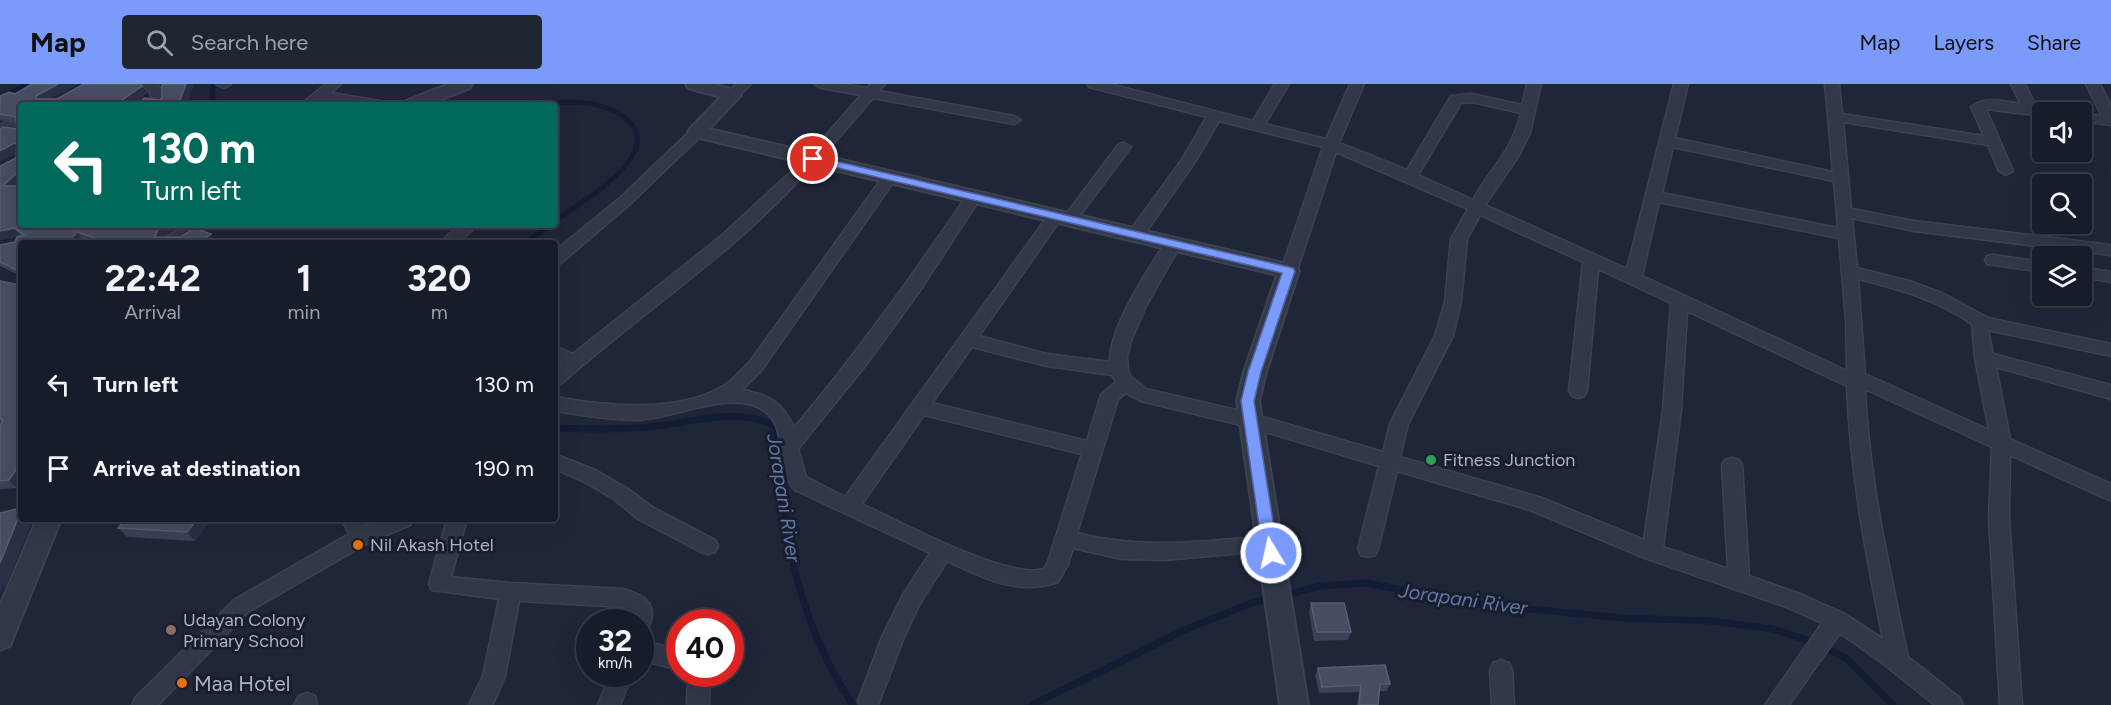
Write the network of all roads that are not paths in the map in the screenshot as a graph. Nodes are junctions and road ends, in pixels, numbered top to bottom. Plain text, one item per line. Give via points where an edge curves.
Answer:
1 (149, 84) edge
2 (334, 84) edge
3 (464, 84) edge
4 (694, 84) edge
5 (821, 84) edge
6 (1094, 84) edge
7 (1162, 84) edge
8 (1282, 84) edge
9 (1358, 84) edge
10 (1534, 84) edge
11 (1680, 84) edge
12 (1832, 84) edge
13 (2018, 84) edge
14 (2093, 84) edge
15 (738, 89) edge
16 (874, 89) edge
17 (320, 95) junction
18 (1153, 100) junction
19 (158, 102) edge
20 (311, 102) edge
21 (362, 102) edge
22 (419, 102) edge
23 (1528, 110) junction
24 (2031, 110) joint
25 (1215, 116) junction
26 (1835, 117) junction
27 (2092, 118) edge
28 (1014, 120) dead end
29 (2111, 120) edge
30 (18, 125) edge
31 (1257, 126) junction
32 (2, 127) edge
33 (697, 132) junction
34 (1667, 141) junction
35 (1994, 142) junction
36 (1331, 145) junction
37 (1124, 147) dead end
38 (813, 159) junction
39 (2006, 171) dead end
40 (890, 177) junction
41 (1410, 177) junction
42 (1841, 178) junction
43 (973, 196) junction
44 (1654, 196) junction
45 (1475, 208) junction
46 (1844, 212) junction
47 (1063, 218) junction
48 (195, 228) edge
49 (466, 228) edge
50 (1135, 235) junction
51 (1846, 235) junction
52 (177, 240) edge
53 (451, 240) edge
54 (1173, 244) junction
55 (2111, 250) edge
56 (558, 257) edge
57 (1591, 259) junction
58 (1993, 260) dead end
59 (2032, 265) edge
60 (1289, 271) junction
61 (1850, 272) junction
62 (2092, 274) edge
63 (2111, 277) edge
64 (1633, 278) junction
65 (1679, 302) junction
66 (1984, 324) junction
67 (966, 339) junction
68 (2111, 350) edge
69 (558, 354) edge
70 (1984, 358) junction
71 (574, 362) junction
72 (558, 376) edge
73 (1123, 377) junction
74 (1856, 380) junction
75 (1578, 391) dead end
76 (2111, 392) edge
77 (719, 395) junction
78 (558, 404) edge
79 (919, 407) junction
80 (1249, 420) junction
81 (2001, 443) junction
82 (790, 446) junction
83 (1092, 449) junction
84 (558, 462) edge
85 (1390, 463) junction
86 (1732, 465) dead end
87 (2111, 493) edge
88 (849, 507) junction
89 (48, 522) edge
90 (387, 522) edge
91 (456, 522) edge
92 (356, 528) edge
93 (1065, 538) junction
94 (708, 546) dead end
95 (1270, 548) junction
96 (1368, 549) dead end
97 (943, 551) junction
98 (1652, 552) junction
99 (1739, 582) junction
100 (511, 592) junction
101 (641, 609) edge
102 (1833, 626) junction
103 (0, 638) edge
104 (1898, 662) junction
105 (1501, 670) dead end
106 (616, 687) edge
107 (699, 687) edge
108 (869, 701) dead end
109 (143, 705) edge
110 (480, 705) edge
111 (609, 705) edge
112 (698, 705) edge
113 (1294, 705) edge
114 (1503, 705) edge
115 (1776, 705) edge
116 (1952, 705) edge
117 (2010, 705) edge

1 - 19 street via 158,93
2 - 17 street
3 - 22 street
4 - 15 street
5 - 16 street
6 - 18 street
7 - 18 street
8 - 31 street
9 - 36 street
10 - 23 street
11 - 34 street
12 - 26 street
13 - 24 street
14 - 29 street
15 - 33 street
16 - 28 street
16 - 38 street
17 - 20 street
17 - 21 street
18 - 25 street
23 - 41 street via 1472,98 1456,99
23 - 45 street via 1523,133 1511,157
24 - 35 street via 1980,104
25 - 31 street
25 - 50 street via 1188,162
26 - 35 street
26 - 42 street
27 - 29 street
30 - 32 street
31 - 36 street
33 - 38 street
33 - 56 street via 625,201
34 - 42 street
34 - 44 street
35 - 39 street
36 - 41 street
36 - 60 street
37 - 47 street
38 - 40 street
38 - 71 street via 719,248
40 - 43 street
40 - 77 street via 755,367 732,389
41 - 45 street
42 - 46 street
43 - 47 street
43 - 82 street via 859,362
44 - 51 street
44 - 64 street
45 - 57 street
45 - 85 street via 1459,239 1453,302 1444,336 1399,424
46 - 51 street
46 - 55 street via 1914,226
47 - 50 street
47 - 67 street
48 - 52 street
49 - 53 street
50 - 54 street
51 - 61 street
54 - 60 street
54 - 73 street via 1127,327 1120,350
57 - 64 street
57 - 75 street
58 - 59 street
60 - 80 street via 1251,385
61 - 66 street via 1924,291
61 - 74 street
62 - 63 street
64 - 65 street
65 - 74 street
65 - 98 street via 1672,410
66 - 68 street
66 - 70 street via 1978,330
67 - 73 street
67 - 79 street
69 - 71 street
70 - 76 street
70 - 81 street
71 - 72 street
73 - 80 street via 1141,394 1157,400
73 - 83 street via 1110,395
74 - 81 street
74 - 104 street via 1858,433 1873,537
77 - 78 street via 639,413
77 - 82 street via 744,397 778,411
79 - 83 street
79 - 88 street
80 - 85 street
80 - 95 street
81 - 87 street
81 - 117 street via 1999,518
82 - 88 street via 792,467 800,483
83 - 93 street
84 - 94 street via 590,476 653,518
85 - 96 street
85 - 98 street via 1535,504
86 - 99 street
88 - 97 street
89 - 103 street
90 - 92 street
91 - 100 street via 439,584
92 - 109 street via 241,606
93 - 95 street via 1102,548 1143,551
93 - 97 street via 1051,576 1037,580 989,571
95 - 113 street
97 - 108 street via 906,608
98 - 99 street
99 - 102 street via 1793,600
100 - 101 street via 623,598
100 - 110 street via 491,688
102 - 104 street
102 - 115 street
104 - 116 street
105 - 114 street
106 - 111 street
107 - 112 street

